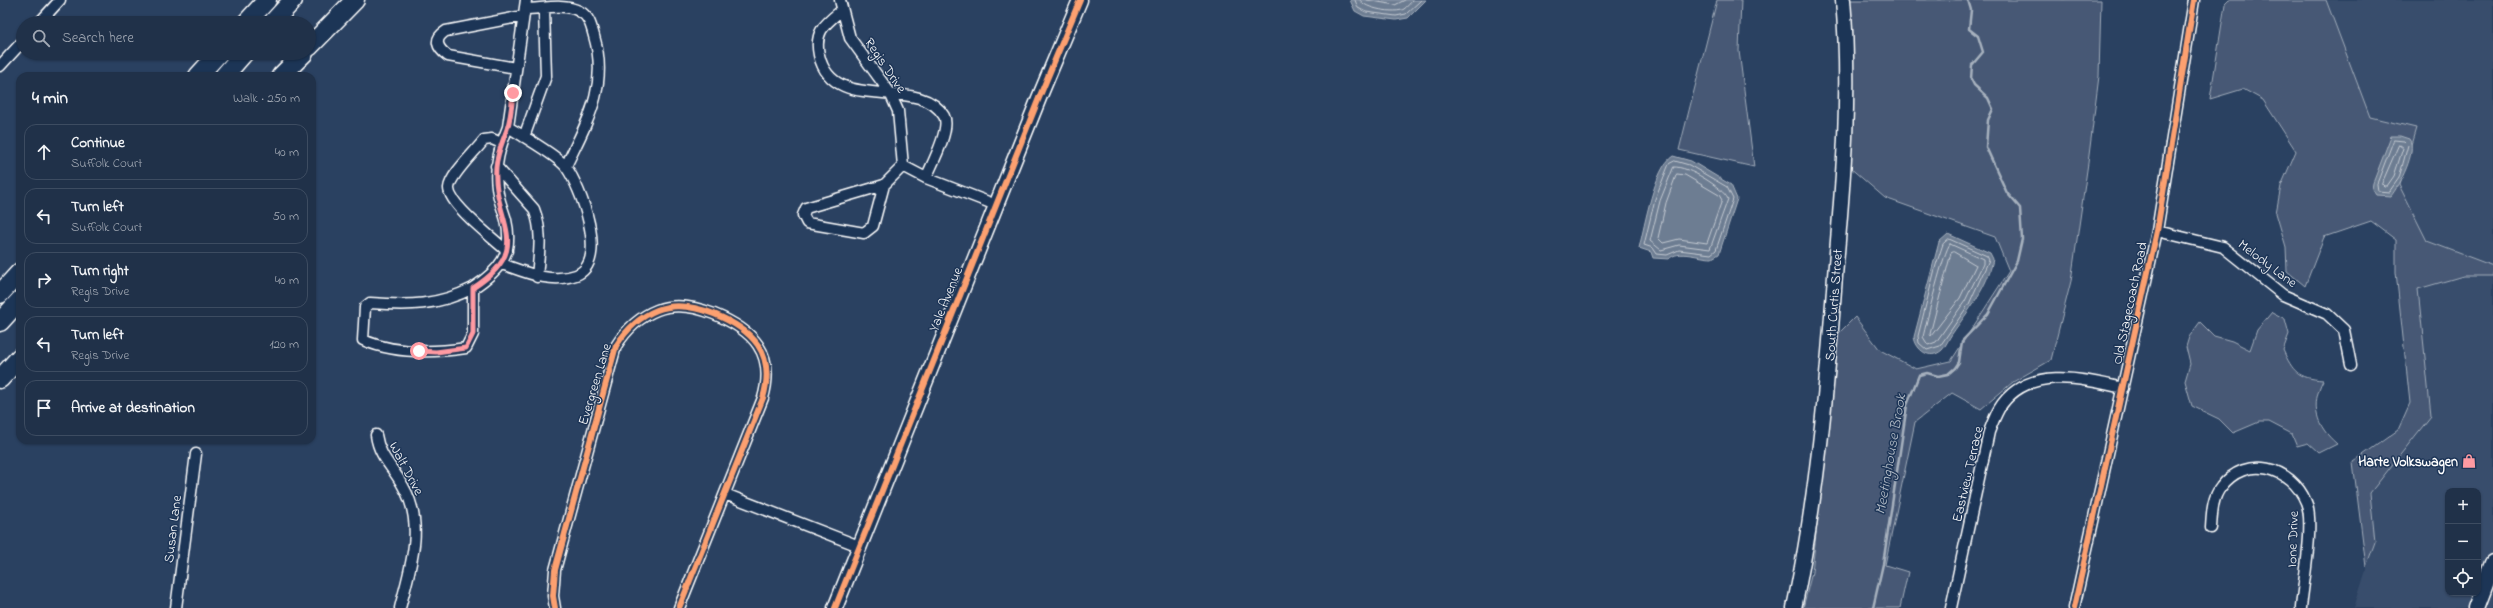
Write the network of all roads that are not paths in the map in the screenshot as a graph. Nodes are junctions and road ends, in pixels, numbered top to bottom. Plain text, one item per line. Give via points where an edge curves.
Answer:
1 (60, 0) edge
2 (267, 0) edge
3 (293, 0) edge
4 (355, 0) edge
5 (840, 0) edge
6 (1080, 0) edge
7 (1843, 0) edge
8 (2194, 0) edge
9 (525, 8) edge
10 (544, 9) junction
11 (842, 10) junction
12 (45, 16) edge
13 (252, 16) edge
14 (278, 16) edge
15 (316, 40) edge
16 (16, 49) edge
17 (213, 60) edge
18 (238, 60) edge
19 (297, 60) edge
20 (0, 66) edge
21 (516, 68) junction
22 (202, 72) edge
23 (227, 72) edge
24 (285, 72) edge
25 (890, 93) junction
26 (508, 128) junction
27 (524, 137) junction
28 (501, 143) junction
29 (496, 166) junction
30 (566, 166) junction
31 (903, 166) junction
32 (926, 178) junction
33 (884, 185) junction
34 (996, 206) junction
35 (2157, 232) junction
36 (507, 251) junction
37 (502, 264) junction
38 (16, 276) edge
39 (537, 277) junction
40 (473, 288) junction
41 (0, 294) edge
42 (16, 304) edge
43 (0, 322) edge
44 (16, 361) edge
45 (2351, 365) dead end
46 (0, 378) edge
47 (2123, 388) junction
48 (376, 435) dead end
49 (196, 454) dead end
50 (725, 494) junction
51 (2211, 528) dead end
52 (859, 546) junction
53 (2493, 563) edge
54 (176, 608) edge
55 (400, 608) edge
56 (555, 608) edge
57 (679, 608) edge
58 (836, 608) edge
59 (1794, 608) edge
60 (1951, 608) edge
61 (2074, 608) edge
62 (2301, 608) edge
63 (2476, 608) edge

1 - 12 street
2 - 13 highway
3 - 14 highway
4 - 15 highway
5 - 11 street, Regis Drive
6 - 34 street, Yale Avenue
7 - 59 street, South Curtis Street via 1847,46 1845,128 1828,371 1804,559
8 - 35 street, Old Stagecoach Road
9 - 10 street
9 - 21 street
9 - 21 street via 446,31 439,35 437,42 439,50 448,56
10 - 27 street via 546,76
10 - 30 street via 559,7 577,10 586,15 598,48 599,81 594,105
11 - 25 street, Regis Drive via 850,38
11 - 25 street via 821,27 817,45 822,65 836,82 866,93
16 - 20 street
17 - 22 highway
18 - 23 highway
19 - 24 highway
21 - 26 street
25 - 31 street, Regis Drive via 898,111
25 - 32 street via 919,97 935,104 944,116 947,127
26 - 27 street
26 - 28 street
27 - 30 street
28 - 29 street
28 - 36 street via 492,139 484,140 455,174 449,187 451,197 461,209
29 - 36 street via 496,188 508,234
29 - 39 street via 538,218 541,231
30 - 39 street via 584,202 590,222 590,257 578,275 564,278
31 - 32 street
31 - 33 street
32 - 34 street
33 - 33 street via 806,208 803,215 807,223 864,233 873,226
34 - 52 street, Yale Avenue
35 - 45 street, Melody Lane via 2223,247 2283,296 2327,314 2344,330
35 - 47 street, Old Stagecoach Road
36 - 37 street
37 - 39 street
37 - 40 street
38 - 41 highway
40 - 40 street via 473,334 466,348 436,352 419,351 376,346 363,340 365,307 370,303 429,303 452,298
42 - 43 highway
44 - 46 highway
47 - 60 street, Eastview Terrace via 2087,379 2061,377 2036,381 2014,392 2000,408 1989,432
47 - 61 street, Old Stagecoach Road
48 - 55 street, Walt Drive via 381,455 403,486 414,514 416,542
49 - 54 street, Susan Lane
50 - 52 street
50 - 56 street, Evergreen Lane via 766,387 765,362 761,350 746,330 705,311 673,306 657,310 644,316 623,335 613,357 555,570
50 - 57 street, Evergreen Lane
51 - 62 street, Ione Drive via 2213,504 2220,487 2234,473 2254,467 2276,471 2297,484 2307,503 2309,525
52 - 58 street, Yale Avenue
53 - 63 main road

